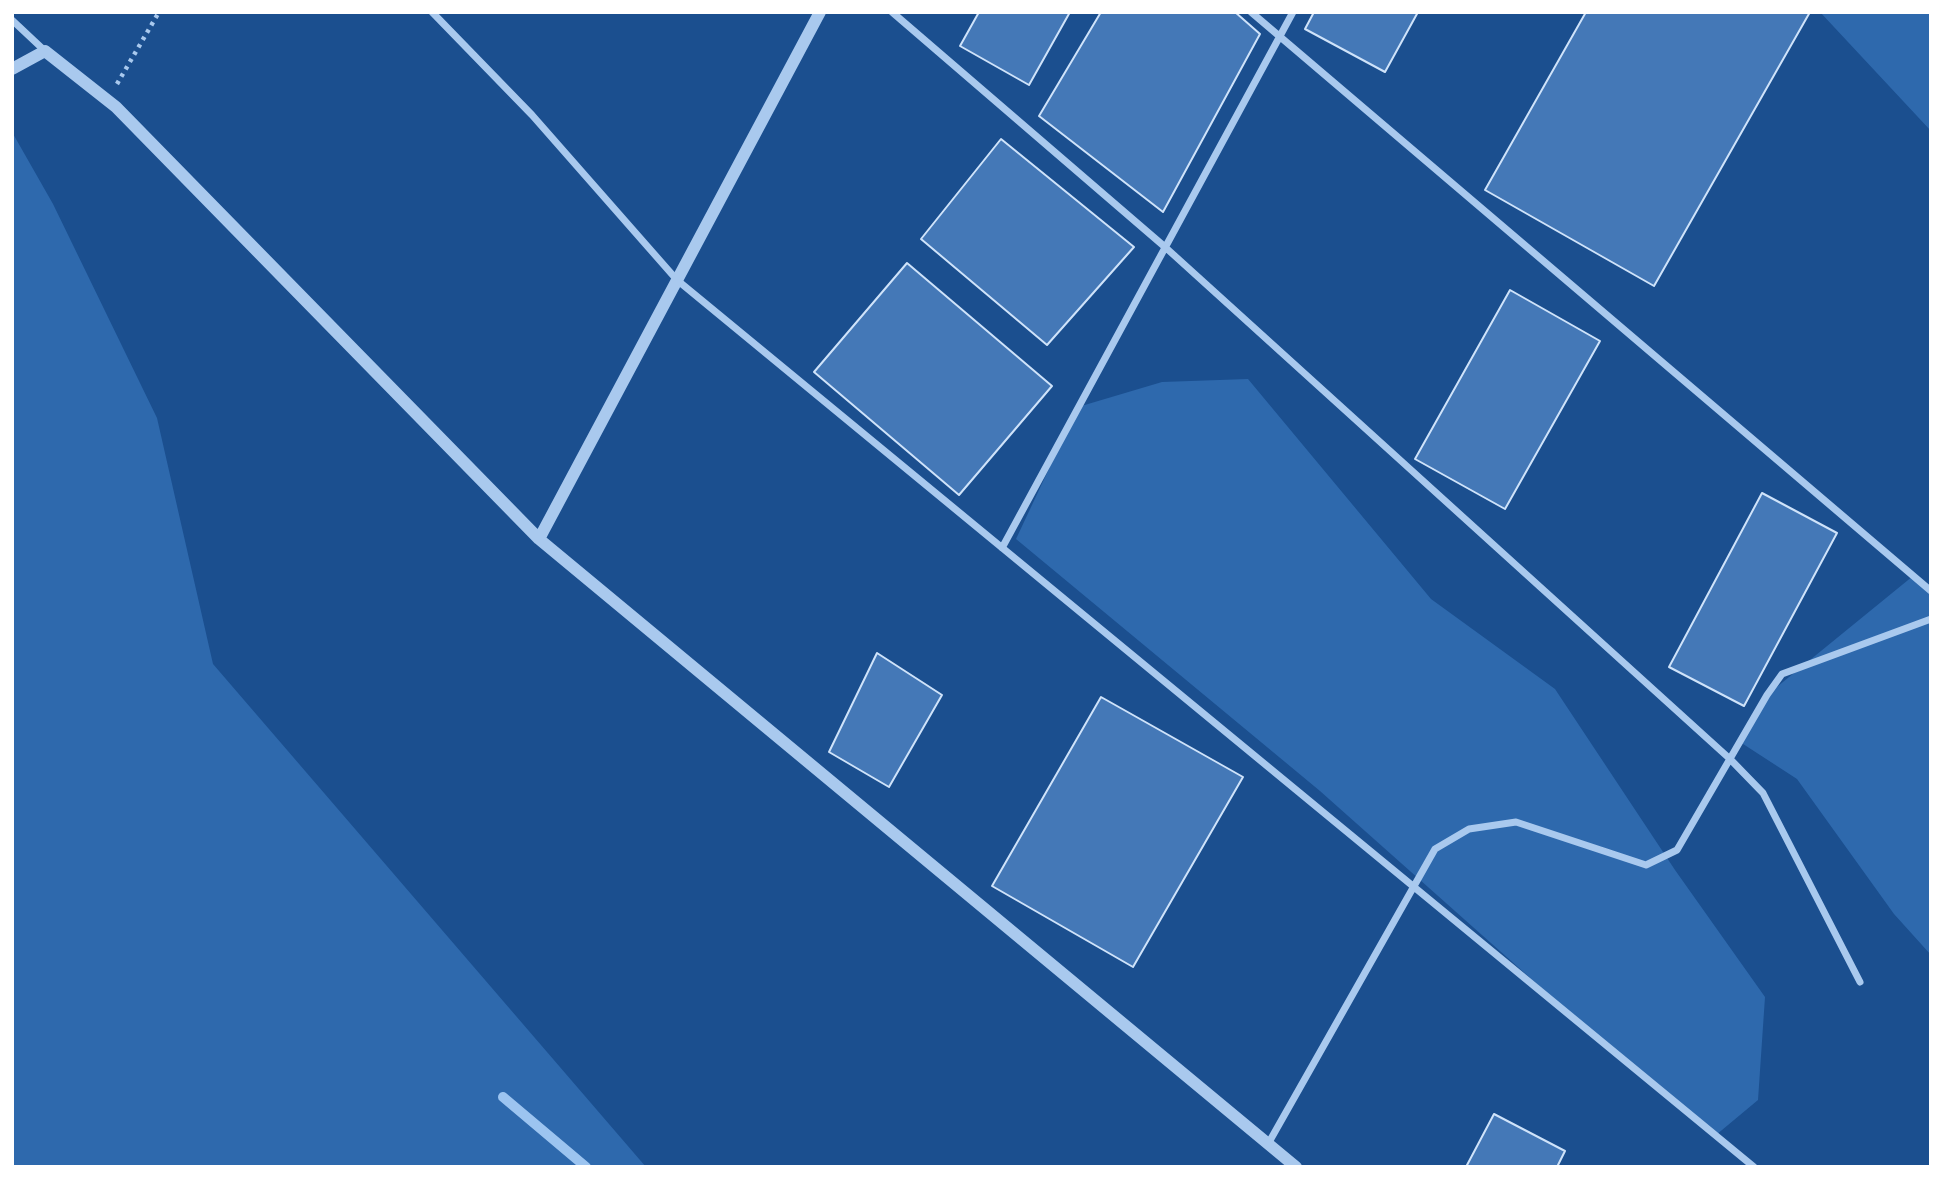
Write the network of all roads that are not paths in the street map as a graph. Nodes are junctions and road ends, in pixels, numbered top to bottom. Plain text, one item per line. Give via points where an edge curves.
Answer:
1 (432, 12) edge
2 (820, 12) edge
3 (892, 12) edge
4 (1251, 12) edge
5 (1293, 12) edge
6 (12, 20) edge
7 (1279, 36) junction
8 (45, 51) junction
9 (12, 69) edge
10 (1165, 247) junction
11 (677, 280) junction
12 (539, 539) junction
13 (1002, 548) junction
14 (1931, 591) edge
15 (1931, 619) edge
16 (1730, 759) junction
17 (1413, 888) junction
18 (1860, 982) dead end
19 (1268, 1144) junction
20 (1296, 1167) edge
21 (1754, 1167) edge

1 - 11 street via 532,115
2 - 11 street
3 - 10 street
4 - 7 street
5 - 7 street
6 - 8 street
7 - 10 street
7 - 14 street
8 - 9 street
8 - 12 street via 107,100
10 - 13 street
10 - 16 street
11 - 12 street
11 - 13 street
12 - 19 street
13 - 17 street
15 - 16 street via 1782,674
16 - 17 street via 1677,850 1646,865 1516,822 1469,829 1435,849
16 - 18 street via 1763,793
17 - 19 street
17 - 21 street
19 - 20 street

